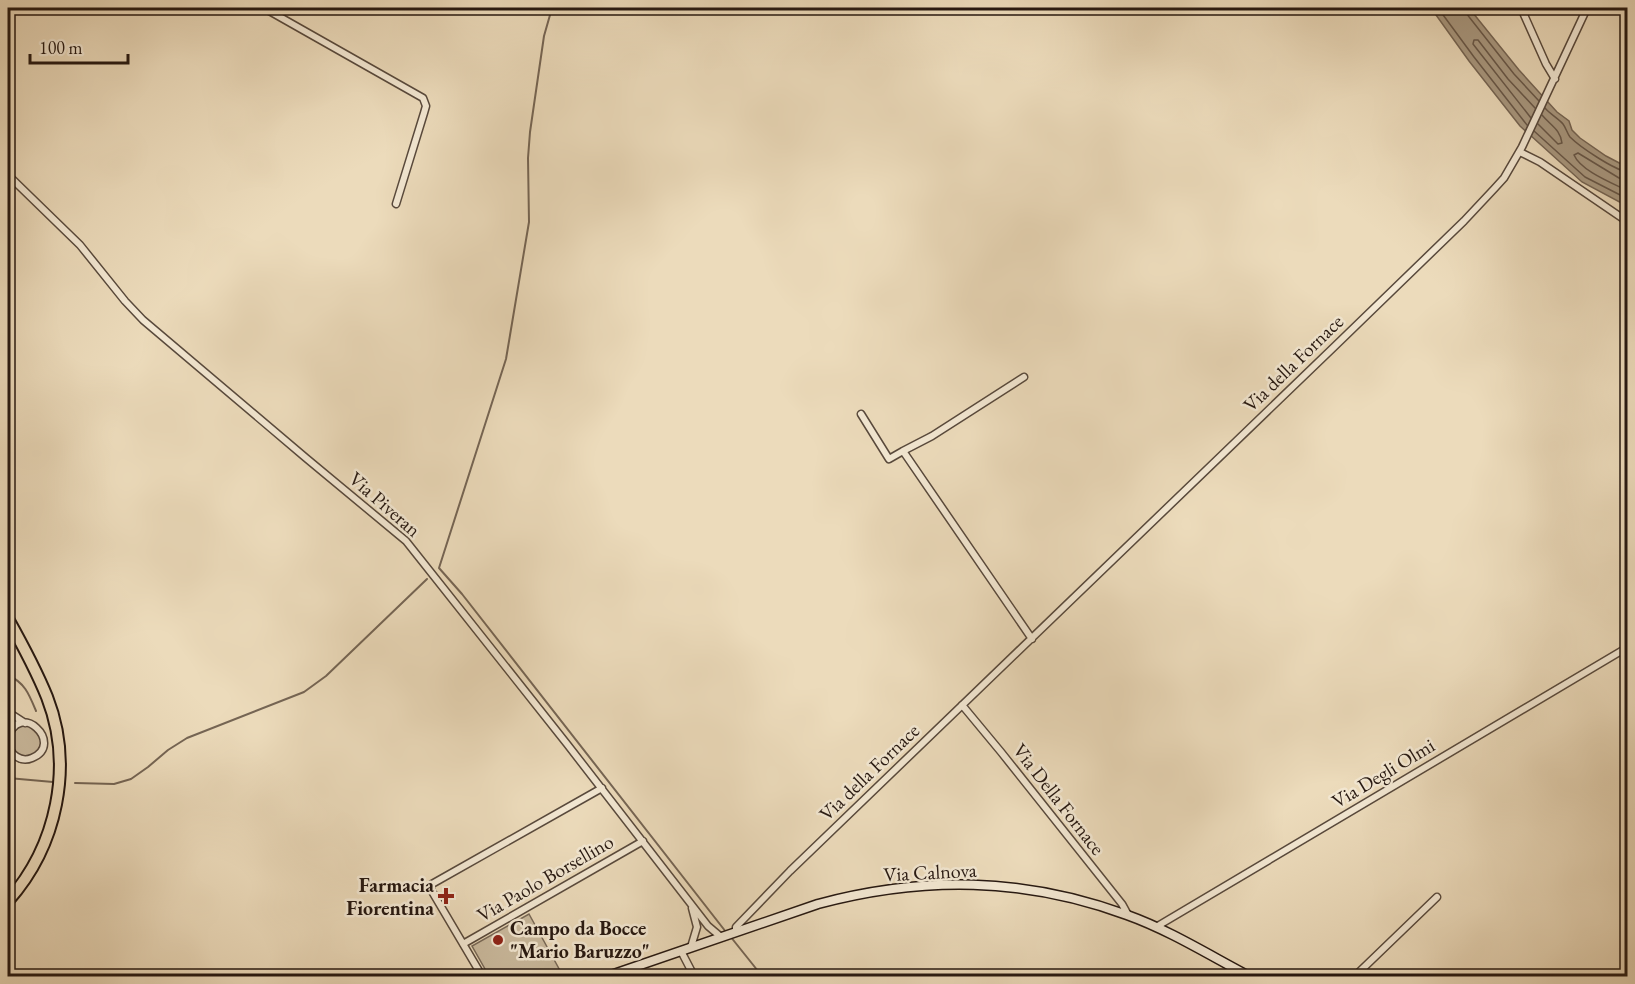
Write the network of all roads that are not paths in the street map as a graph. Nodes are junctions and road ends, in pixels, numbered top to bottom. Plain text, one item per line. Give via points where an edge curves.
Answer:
1 (264, 8) edge
2 (1521, 8) edge
3 (1587, 8) edge
4 (1555, 79) junction
5 (1520, 152) junction
6 (8, 176) edge
7 (396, 204) dead end
8 (1628, 222) edge
9 (1024, 377) dead end
10 (861, 414) dead end
11 (903, 451) junction
12 (8, 620) edge
13 (1032, 639) junction
14 (1628, 647) edge
15 (962, 705) junction
16 (8, 712) edge
17 (26, 723) junction
18 (8, 738) edge
19 (602, 788) junction
20 (643, 841) junction
21 (1437, 897) dead end
22 (8, 901) edge
23 (691, 904) junction
24 (1128, 915) junction
25 (708, 926) junction
26 (698, 927) junction
27 (1156, 927) junction
28 (735, 932) junction
29 (722, 936) junction
30 (707, 941) junction
31 (463, 944) junction
32 (691, 947) junction
33 (681, 951) junction
34 (482, 976) edge
35 (608, 976) edge
36 (694, 976) edge
37 (1249, 976) edge
38 (1355, 976) edge

1 - 7 street via 423,98 426,106
2 - 4 street
3 - 4 street, Via della Fornace
4 - 5 street, Via della Fornace
5 - 8 street
5 - 13 street, Via della Fornace via 1504,178 1464,221
6 - 19 street, Via Piveran via 80,245 143,320 399,534
9 - 11 street
10 - 11 street via 889,459
11 - 13 street
12 - 22 highway via 47,698 60,766 56,806 46,842
13 - 15 street, Via della Fornace
14 - 27 street, Via Degli Olmi
15 - 24 street, Via Della Fornace
15 - 28 street, Via della Fornace via 744,918
16 - 17 street
17 - 18 street via 15,726
17 - 18 street via 43,735 38,755 19,758 10,751
19 - 20 street, Via Piveran
19 - 31 street via 432,884 430,888
20 - 23 street, Via Piveran
20 - 31 street, Via Paolo Borsellino
21 - 38 street
23 - 25 street, Via Piveran
23 - 26 street, Via Piveran
24 - 27 main road, Via Calnova
24 - 28 main road, Via Calnova via 1052,894 955,884 846,897
25 - 29 street, Via Piveran
25 - 30 street
26 - 30 street, Via Piveran
26 - 32 street
27 - 37 main road, Via Calnova
28 - 29 main road, Via Calnova
29 - 30 main road, Via Calnova
30 - 32 main road, Via Calnova
31 - 34 street
32 - 33 main road, Via Calnova
33 - 35 main road, Via Calnova
33 - 36 street

